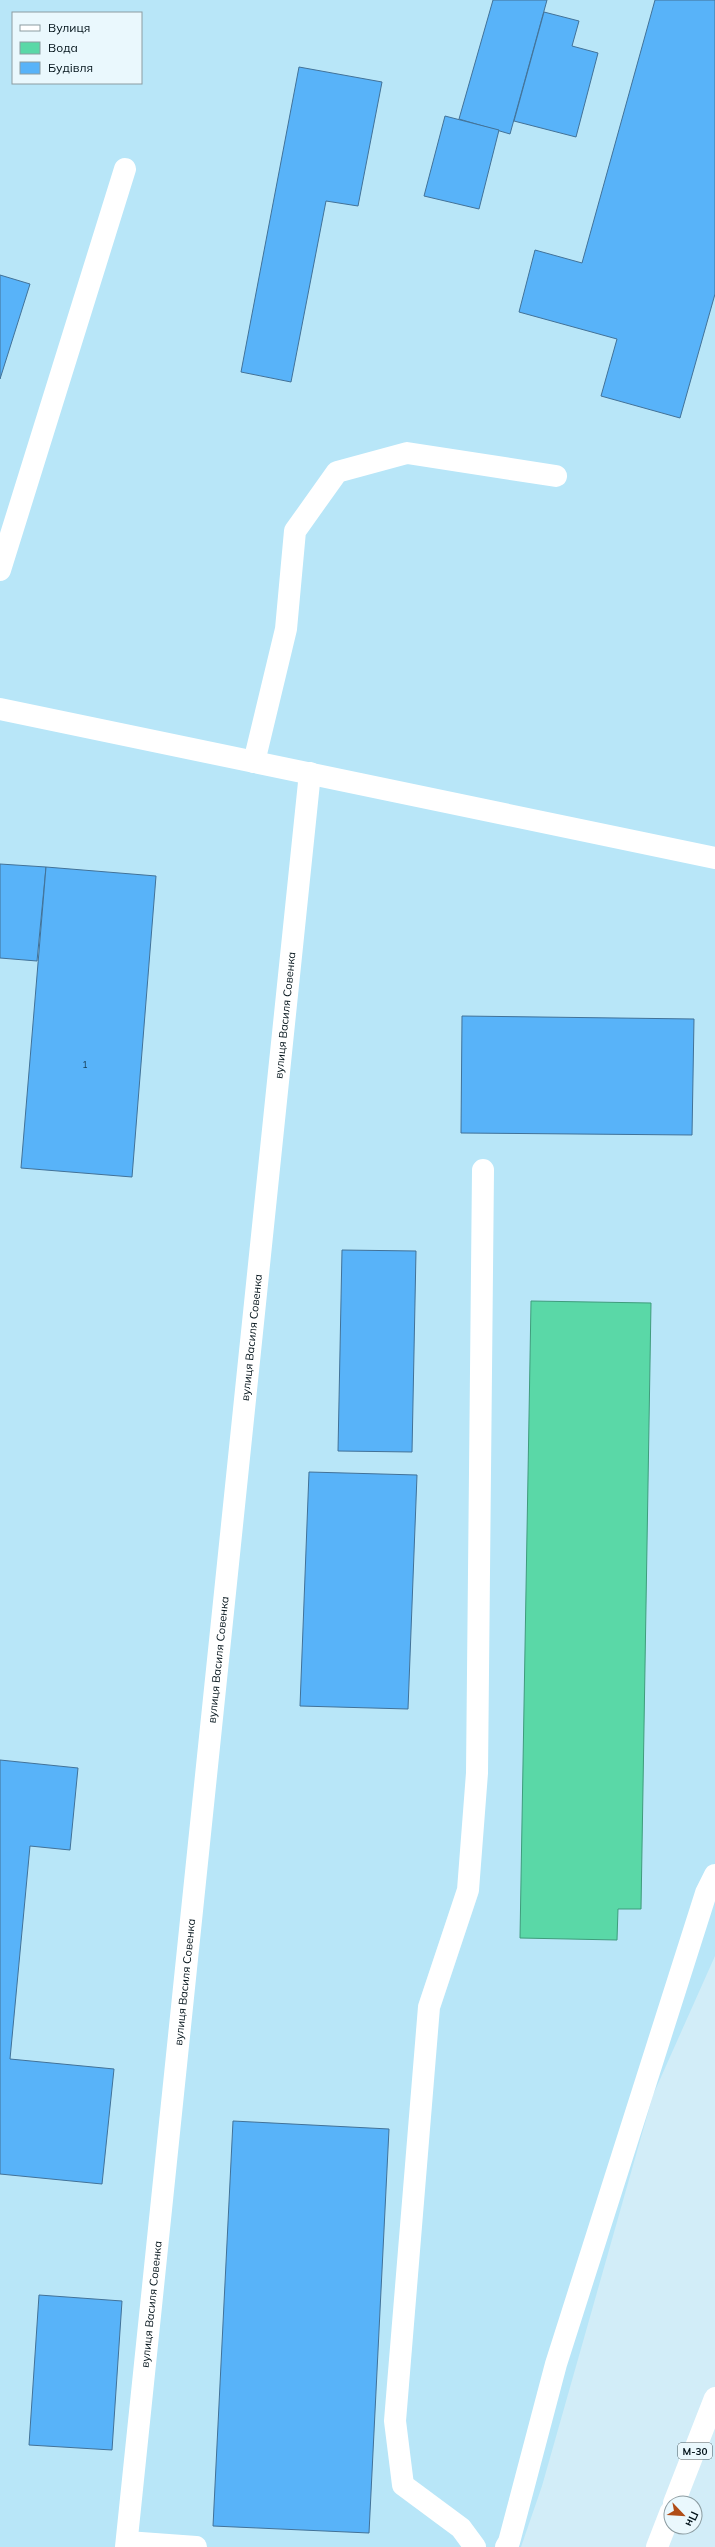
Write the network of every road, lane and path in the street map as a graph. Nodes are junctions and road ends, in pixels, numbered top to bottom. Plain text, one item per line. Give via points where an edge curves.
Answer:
1 (125, 169) dead end
2 (556, 476) dead end
3 (0, 570) edge
4 (0, 709) edge
5 (254, 762) junction
6 (310, 773) junction
7 (715, 858) edge
8 (483, 1170) dead end
9 (715, 1876) edge
10 (715, 2398) edge
11 (677, 2495) edge
12 (663, 2532) edge
13 (126, 2544) edge
14 (196, 2547) edge
15 (475, 2547) edge
16 (506, 2547) edge
17 (657, 2547) edge

1 - 3 main road
2 - 5 main road via 407,453 337,472 295,531 286,629
4 - 5 main road
5 - 6 main road
6 - 7 main road
6 - 13 main road, вулиця Василя Совенка
8 - 15 main road via 477,1773 468,1890 429,2007 395,2421 403,2485 462,2528
9 - 16 main road via 706,1893 556,2364
10 - 11 main road, М-30
12 - 17 main road
13 - 14 main road

